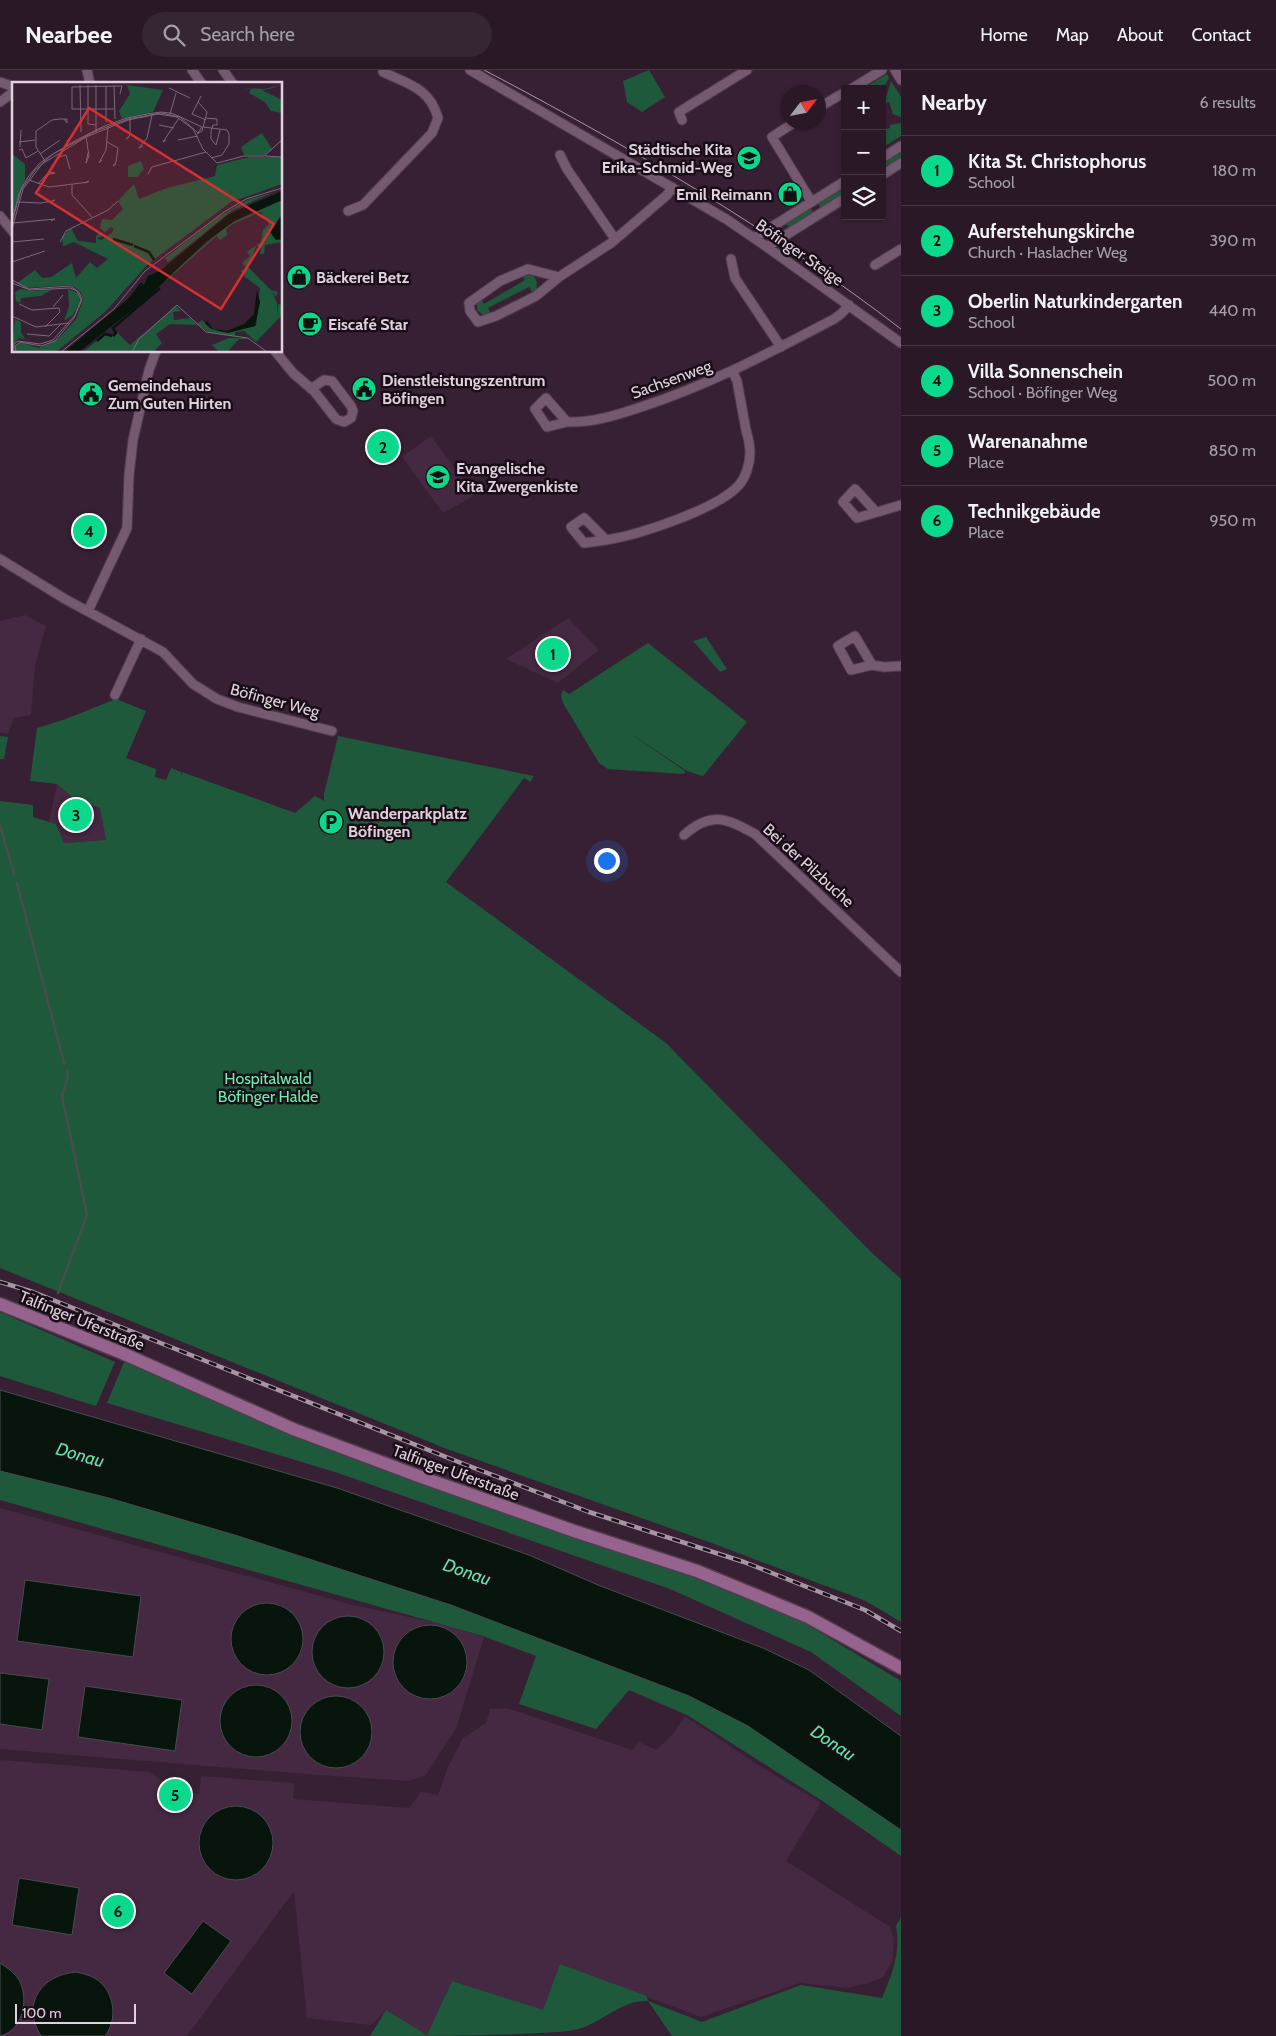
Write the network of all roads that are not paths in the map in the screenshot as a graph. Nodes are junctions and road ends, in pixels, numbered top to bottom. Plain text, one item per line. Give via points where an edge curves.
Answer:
1 (192, 70) edge
2 (223, 70) edge
3 (470, 70) edge
4 (747, 70) edge
5 (882, 70) edge
6 (895, 70) edge
7 (382, 71) edge
8 (901, 80) edge
9 (0, 82) edge
10 (201, 82) edge
11 (232, 82) edge
12 (858, 85) edge
13 (12, 87) edge
14 (12, 93) edge
15 (841, 94) edge
16 (0, 102) edge
17 (826, 103) edge
18 (682, 120) dead end
19 (783, 130) edge
20 (901, 146) edge
21 (560, 155) dead end
22 (886, 155) edge
23 (901, 163) edge
24 (886, 172) edge
25 (841, 182) edge
26 (672, 187) junction
27 (811, 201) junction
28 (841, 201) edge
29 (348, 211) dead end
30 (2, 218) edge
31 (12, 230) edge
32 (754, 238) junction
33 (615, 240) junction
34 (768, 247) junction
35 (901, 249) edge
36 (731, 259) dead end
37 (875, 265) dead end
38 (536, 272) junction
39 (559, 277) junction
40 (542, 291) junction
41 (848, 304) junction
42 (901, 343) edge
43 (781, 347) junction
44 (156, 352) edge
45 (276, 352) edge
46 (733, 372) junction
47 (311, 389) junction
48 (567, 422) dead end
49 (901, 505) edge
50 (876, 512) dead end
51 (606, 540) dead end
52 (0, 559) edge
53 (88, 611) junction
54 (141, 640) junction
55 (872, 665) dead end
56 (901, 666) edge
57 (114, 695) dead end
58 (332, 731) dead end
59 (684, 835) dead end
60 (901, 972) edge
61 (0, 1304) edge
62 (901, 1668) edge

1 - 10 street
2 - 11 street
3 - 26 street, Böfinger Steige
4 - 18 street via 679,112
5 - 12 street
6 - 8 street
7 - 29 street via 421,90 429,97 438,118 432,133 363,205
9 - 13 street
14 - 16 street
15 - 17 street
19 - 27 street via 772,137
20 - 22 street
21 - 33 street
23 - 24 street
25 - 27 street
26 - 32 street, Böfinger Steige
26 - 33 street
27 - 32 street
28 - 34 street
30 - 31 street
32 - 34 street, Böfinger Steige
33 - 39 street
34 - 41 street, Böfinger Steige
35 - 37 street
36 - 43 street via 735,278
38 - 39 street
38 - 40 street via 542,280
38 - 40 street via 528,269 500,281 469,303 470,311 478,322
39 - 40 street
41 - 42 street, Böfinger Steige
41 - 43 street, Sachsenweg via 834,319
43 - 46 street, Sachsenweg
44 - 53 street via 148,370 134,434 126,532
45 - 47 street
46 - 48 street, Sachsenweg via 623,413 589,421
46 - 51 street via 750,451 740,484 728,495 700,509 640,532
47 - 47 street via 337,420 344,422 351,418 352,408 332,381 324,380
49 - 50 street
52 - 53 street, Böfinger Weg
53 - 54 street, Böfinger Weg
54 - 57 street
54 - 58 street, Böfinger Weg via 168,656 194,684 217,700
55 - 56 street
59 - 60 street, Bei der Pilzbuche via 698,823 714,819 734,822 755,834
61 - 62 street, Talfinger Uferstraße via 302,1432 753,1594 808,1617

